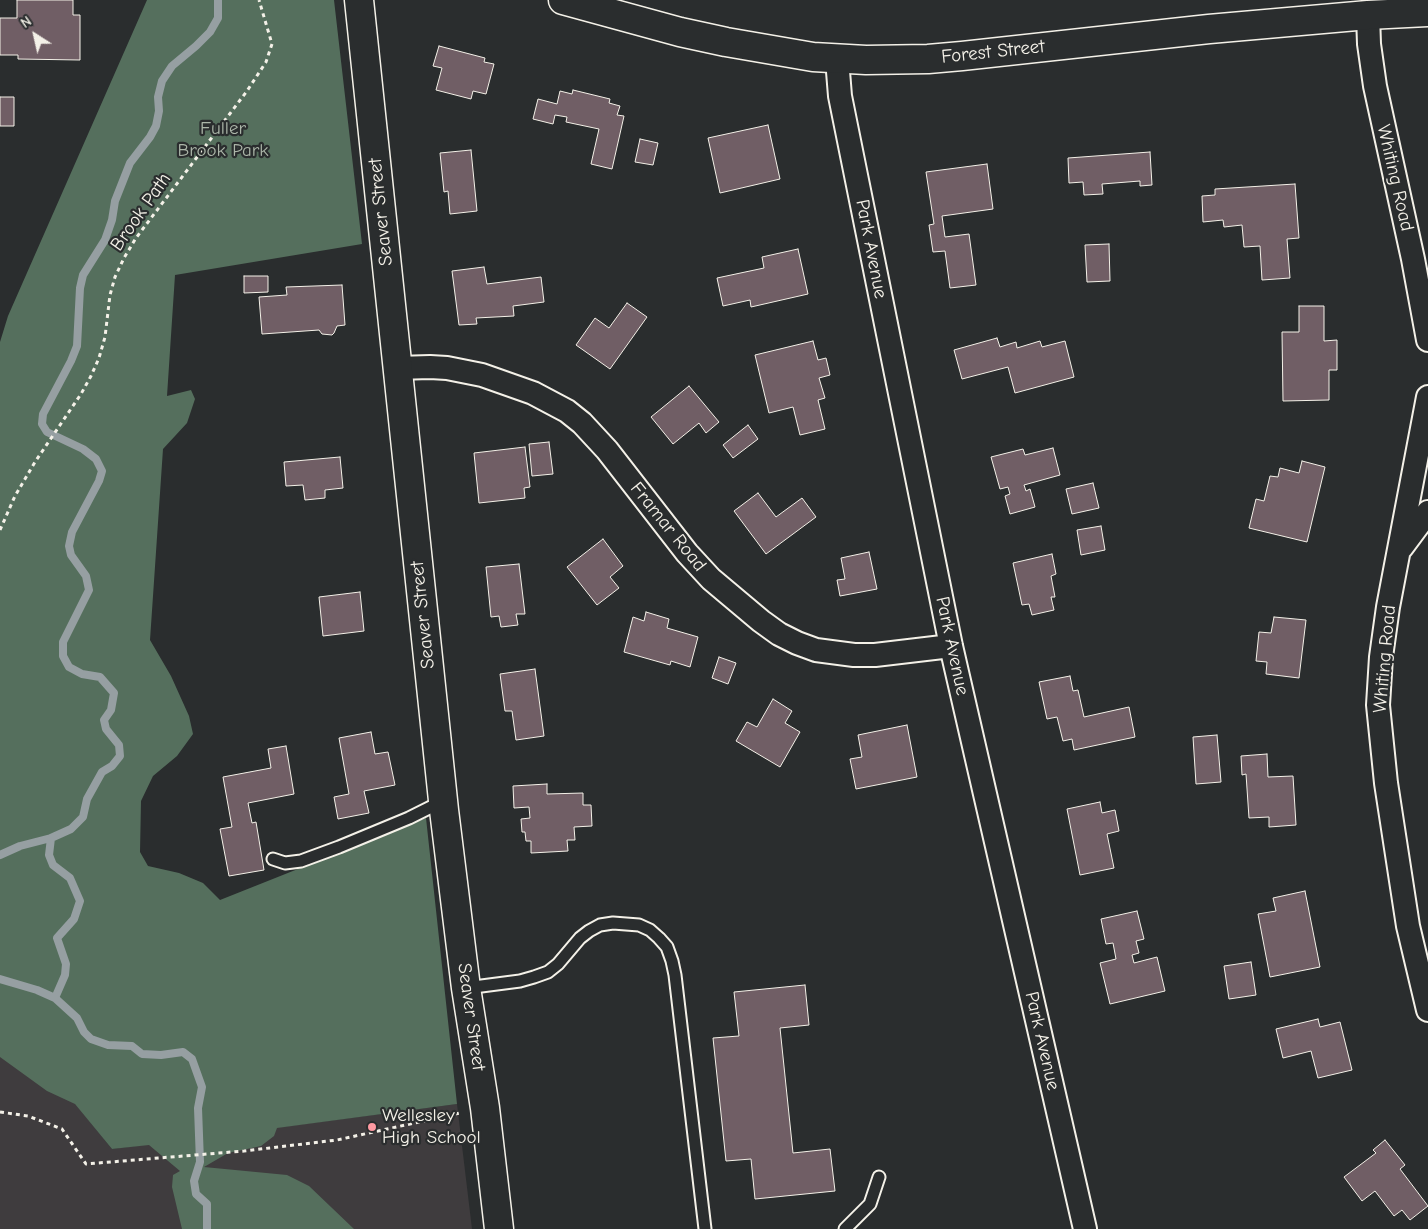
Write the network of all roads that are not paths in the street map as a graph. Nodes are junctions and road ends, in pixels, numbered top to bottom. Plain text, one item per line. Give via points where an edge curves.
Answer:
1 (359, 0) edge
2 (575, 2) edge
3 (1428, 12) edge
4 (1368, 15) junction
5 (837, 59) junction
6 (1428, 339) edge
7 (397, 368) junction
8 (1428, 397) edge
9 (1428, 512) edge
10 (1399, 552) junction
11 (951, 646) junction
12 (443, 801) junction
13 (273, 859) dead end
14 (466, 988) junction
15 (1428, 1010) edge
16 (879, 1177) dead end
17 (499, 1229) edge
18 (705, 1229) edge
19 (845, 1229) edge
20 (1085, 1229) edge

1 - 7 street, Seaver Street
2 - 5 street, Forest Street via 705,38
3 - 4 street, Forest Street
4 - 5 street, Forest Street via 962,56
4 - 6 street, Whiting Road via 1375,86
5 - 11 street, Park Avenue via 842,106
7 - 11 street, Framar Road via 447,368 482,375 533,392 567,411 607,450 698,566 744,608 790,640 816,650 854,655
7 - 12 street, Seaver Street
8 - 10 street, Whiting Road
9 - 10 street
10 - 15 street, Whiting Road via 1384,632 1378,705 1408,926
11 - 20 street, Park Avenue
12 - 13 lane via 340,847 285,863
12 - 14 street, Seaver Street
14 - 17 street, Seaver Street
14 - 18 lane via 520,981 548,972 580,938 600,925 639,925 659,938 670,954 675,975
16 - 19 lane via 870,1204

